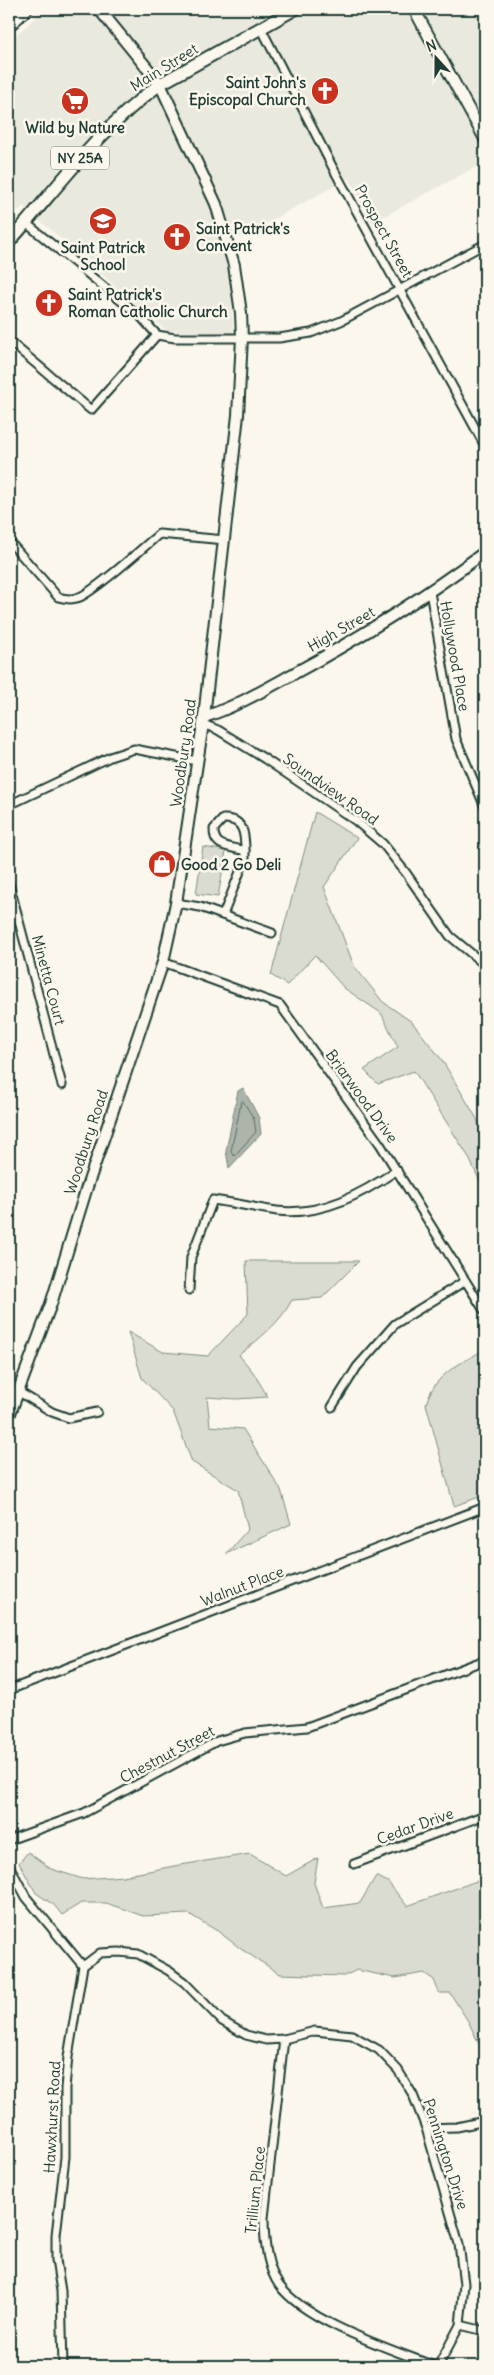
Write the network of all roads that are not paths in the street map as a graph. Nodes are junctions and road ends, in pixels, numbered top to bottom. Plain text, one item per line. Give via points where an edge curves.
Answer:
1 (27, 9) edge
2 (99, 9) edge
3 (295, 9) edge
4 (414, 9) edge
5 (9, 26) edge
6 (261, 28) junction
7 (160, 84) junction
8 (485, 139) edge
9 (26, 222) junction
10 (9, 242) edge
11 (485, 244) edge
12 (400, 290) junction
13 (157, 335) junction
14 (242, 338) junction
15 (9, 341) edge
16 (485, 446) edge
17 (225, 540) junction
18 (9, 541) edge
19 (485, 552) edge
20 (430, 592) junction
21 (203, 720) junction
22 (196, 761) junction
23 (9, 805) edge
24 (485, 807) edge
25 (245, 851) junction
26 (9, 883) edge
27 (176, 903) junction
28 (224, 915) junction
29 (272, 933) dead end
30 (163, 962) junction
31 (485, 965) edge
32 (62, 1084) dead end
33 (398, 1170) junction
34 (465, 1281) junction
35 (189, 1290) dead end
36 (485, 1312) edge
37 (19, 1392) junction
38 (332, 1407) dead end
39 (97, 1412) dead end
40 (9, 1416) edge
41 (485, 1507) edge
42 (485, 1660) edge
43 (9, 1690) edge
44 (485, 1815) edge
45 (9, 1840) edge
46 (354, 1864) dead end
47 (9, 1865) edge
48 (83, 1966) junction
49 (284, 2039) junction
50 (485, 2121) edge
51 (426, 2128) junction
52 (460, 2325) junction
53 (485, 2331) edge
54 (63, 2366) edge
55 (434, 2366) edge
56 (438, 2366) edge

1 - 5 main road
2 - 7 main road, Woodbury Road
3 - 6 main road, Main Street / NY 25A
4 - 8 main road
6 - 7 main road, Main Street / NY 25A
6 - 12 street, Prospect Street
7 - 9 main road, Main Street / NY 25A via 114,121
7 - 14 main road, Woodbury Road via 216,204 234,265
9 - 10 main road, Main Street / NY 25A
9 - 13 street via 142,318
11 - 12 street
12 - 14 street via 311,333 279,338
12 - 16 street, Prospect Street
13 - 14 street
13 - 15 street via 91,410
14 - 17 main road, Woodbury Road
17 - 18 street via 159,534 92,589 79,598 68,600 58,597
17 - 21 main road, Woodbury Road
19 - 20 main road, High Street
20 - 21 main road, High Street via 306,667
20 - 24 street, Hollywood Place via 456,739
21 - 22 main road, Woodbury Road
21 - 31 street, Soundview Road via 363,826 383,844 406,873 450,936
22 - 23 street via 134,748
22 - 27 main road, Woodbury Road
25 - 25 street via 245,837 238,822 232,818 217,824 214,835 217,842 226,848
25 - 28 street
26 - 32 street, Minetta Court
27 - 28 street
27 - 30 main road, Woodbury Road
28 - 29 street
30 - 33 street, Briarwood Drive via 280,1005
30 - 37 main road, Woodbury Road
33 - 34 street, Briarwood Drive
33 - 35 street via 344,1201 312,1210 279,1211 213,1200 191,1257
34 - 36 street, Briarwood Drive
34 - 38 street via 396,1324 357,1368
37 - 39 street via 52,1412 69,1418
37 - 40 main road, Woodbury Road
41 - 43 street, Walnut Place
42 - 45 street, Chestnut Street via 307,1727 245,1733 217,1741 84,1813
44 - 46 street, Cedar Drive
47 - 48 street via 26,1897
48 - 49 street, Pennington Drive via 100,1953 138,1954 170,1971 222,2021 246,2035 266,2040
48 - 54 street, Hawxhurst Road via 67,2065 65,2157 56,2236
49 - 51 street, Pennington Drive via 315,2031 352,2035 379,2050 398,2070 413,2095
49 - 55 street, Trillium Place via 264,2218 264,2243 279,2284 304,2308 325,2320
50 - 51 street via 457,2128
51 - 52 street, Pennington Drive via 458,2244 464,2284
52 - 53 street
52 - 56 street, Pennington Drive

